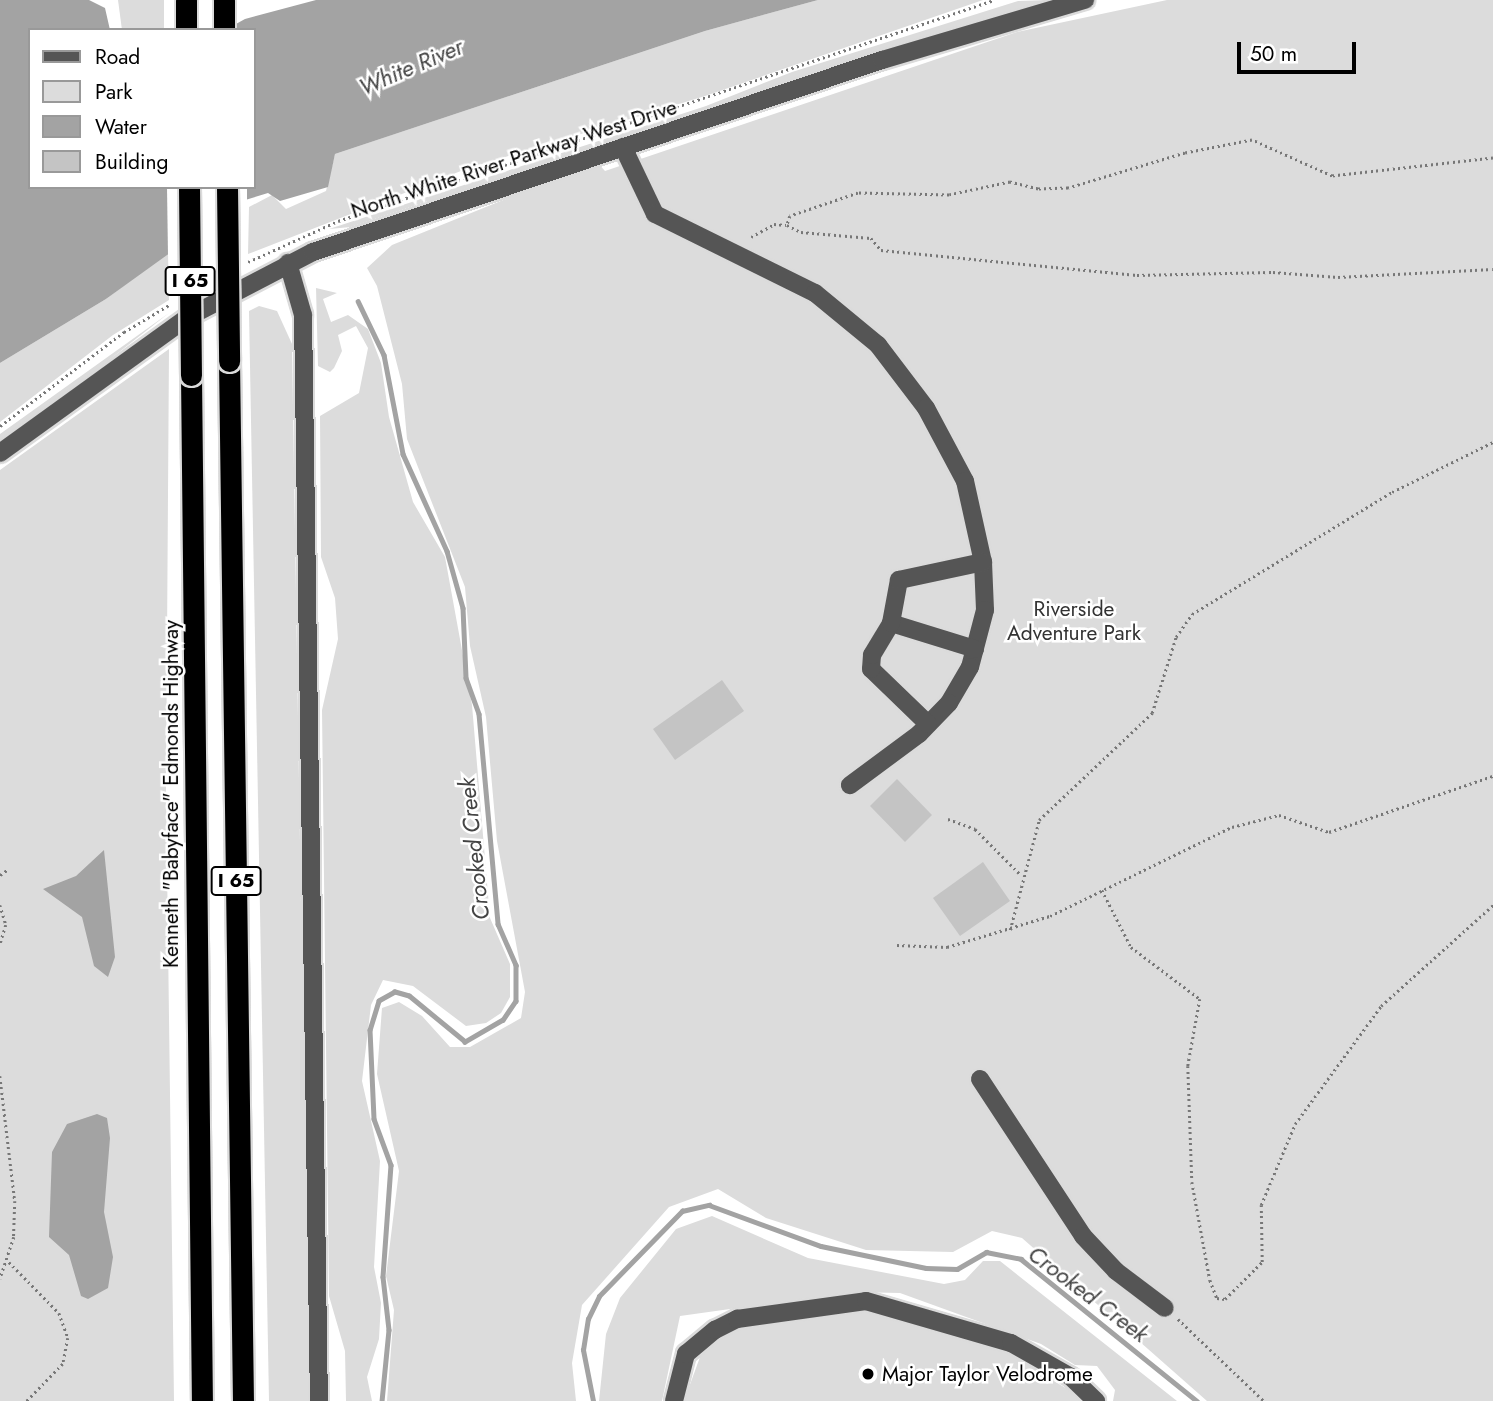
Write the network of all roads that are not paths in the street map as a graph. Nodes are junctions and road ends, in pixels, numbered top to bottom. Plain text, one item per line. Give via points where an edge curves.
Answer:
1 (186, 0) edge
2 (224, 0) edge
3 (1085, 0) edge
4 (186, 28) edge
5 (224, 28) edge
6 (623, 147) junction
7 (189, 189) edge
8 (227, 189) edge
9 (288, 263) junction
10 (0, 453) edge
11 (983, 562) junction
12 (891, 623) junction
13 (975, 649) junction
14 (928, 724) junction
15 (850, 785) dead end
16 (980, 1079) dead end
17 (1165, 1308) road end
18 (202, 1401) edge
19 (243, 1401) edge
20 (319, 1401) edge
21 (674, 1401) edge
22 (1096, 1401) edge

1 - 4 highway
2 - 5 highway
3 - 6 street, North White River Parkway West Drive via 961,35
6 - 9 street, North White River Parkway West Drive via 391,223
6 - 11 street via 655,214 816,293 878,345 926,408 965,481
7 - 18 highway, Kenneth "Babyface" Edmonds Highway / I 65, bridge
8 - 19 highway, I 65, bridge
9 - 10 street, North White River Parkway West Drive via 188,317
9 - 20 street via 303,315
11 - 12 street via 899,580
11 - 13 street via 985,610
12 - 13 street
12 - 14 street via 872,655 871,668
13 - 14 street via 949,703
14 - 15 street
16 - 17 street via 1083,1236 1116,1271
21 - 22 street via 686,1354 715,1330 747,1317 866,1301 1011,1343 1071,1377

